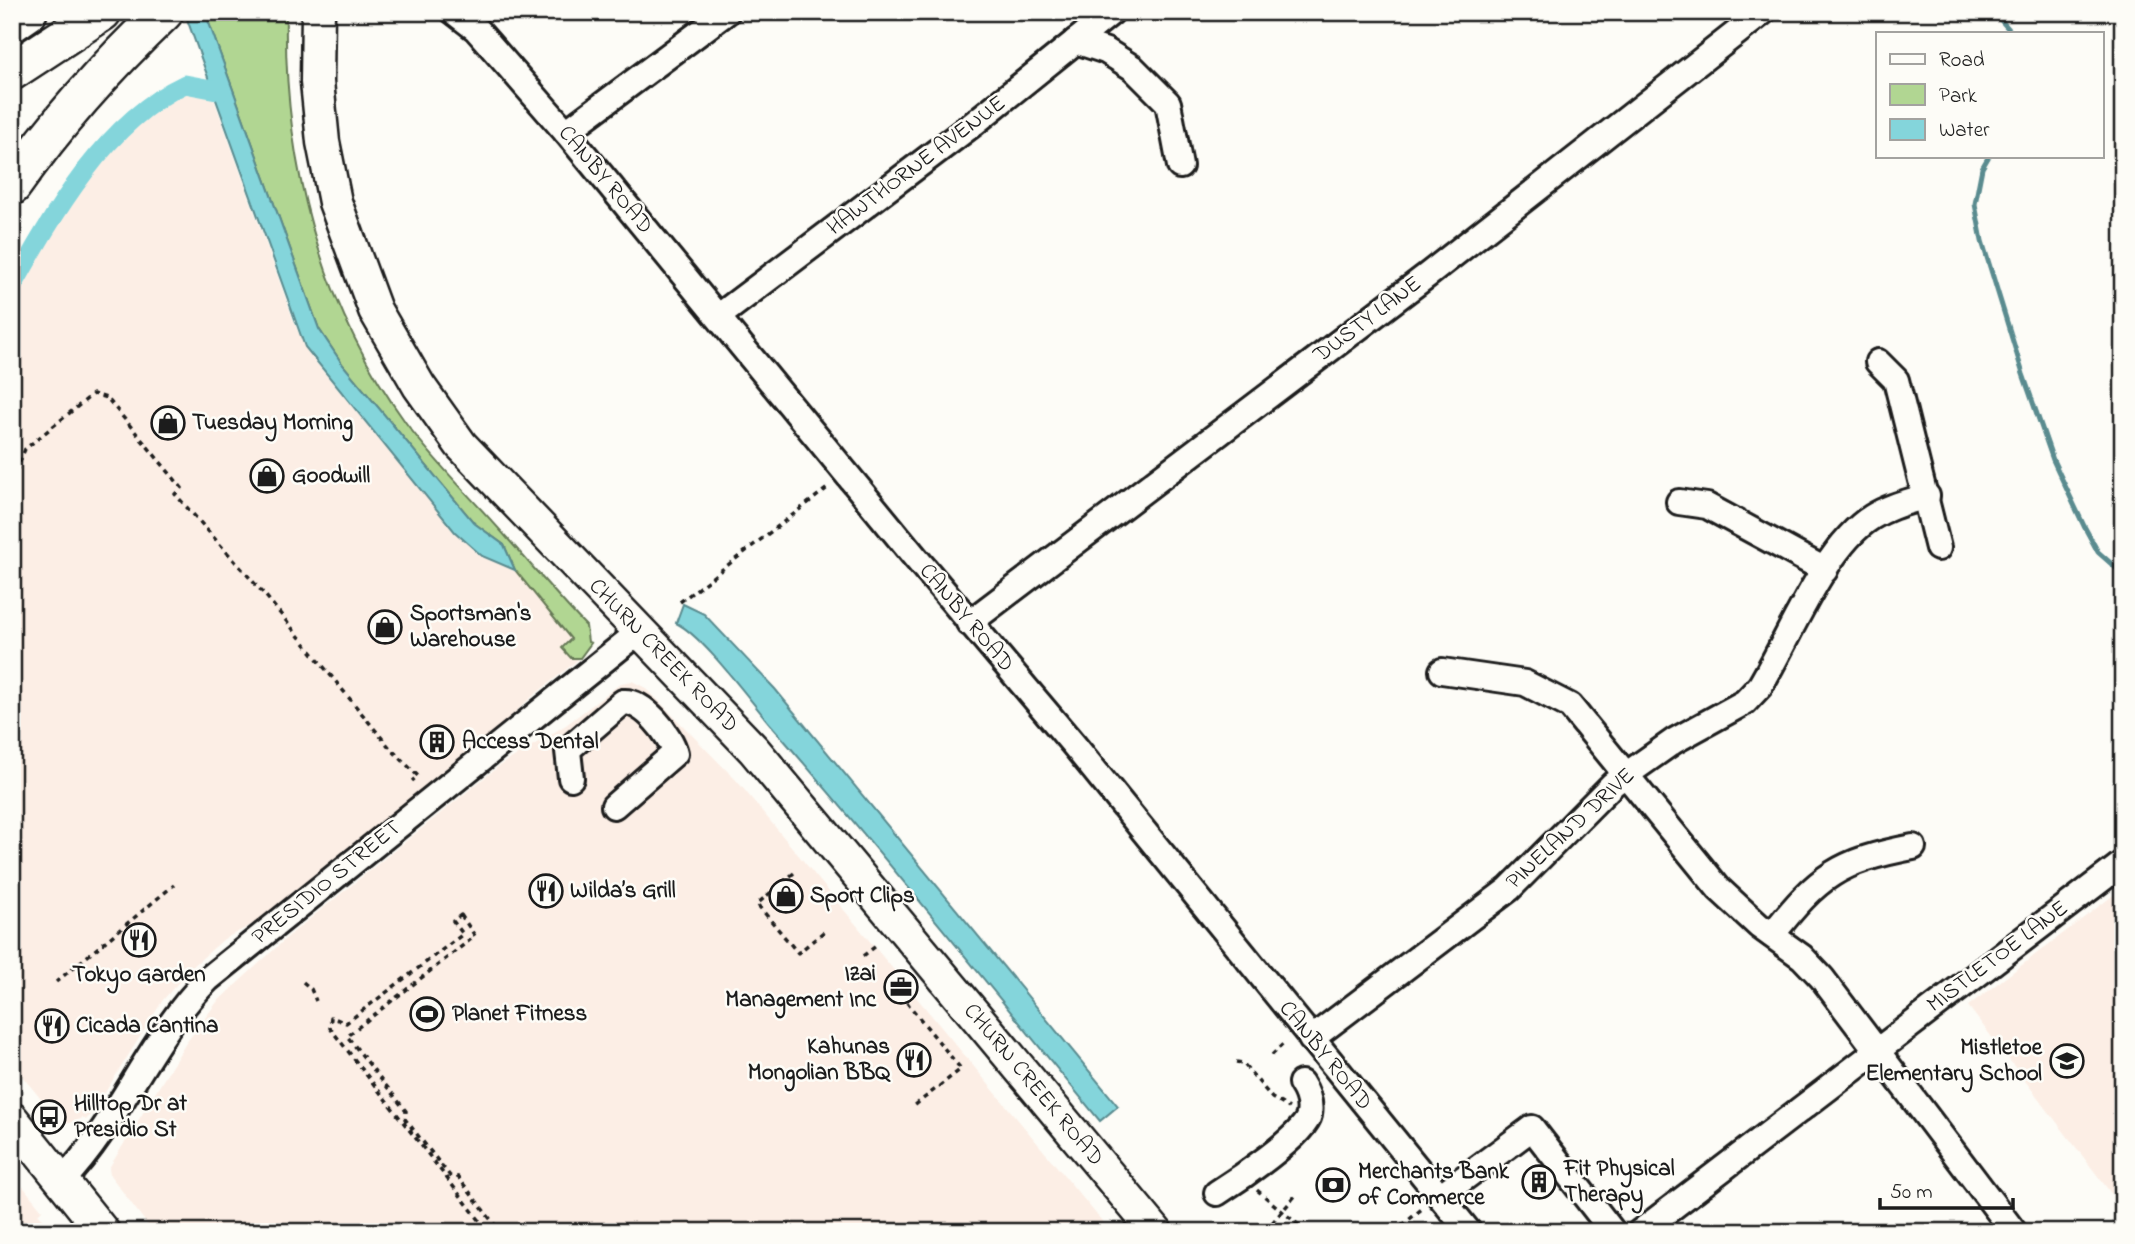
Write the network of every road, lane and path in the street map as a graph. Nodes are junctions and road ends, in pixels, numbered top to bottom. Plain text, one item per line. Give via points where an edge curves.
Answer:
1 (28, 12) edge
2 (102, 12) edge
3 (164, 12) edge
4 (318, 12) edge
5 (454, 12) edge
6 (727, 12) edge
7 (1112, 12) edge
8 (1763, 12) edge
9 (12, 23) edge
10 (1076, 41) junction
11 (12, 71) edge
12 (566, 132) junction
13 (1180, 166) dead end
14 (12, 186) edge
15 (719, 316) junction
16 (1878, 362) dead end
17 (12, 481) edge
18 (833, 484) dead end
19 (1927, 496) junction
20 (1679, 502) dead end
21 (1938, 548) dead end
22 (1825, 570) junction
23 (680, 602) dead end
24 (970, 623) junction
25 (639, 632) junction
26 (1443, 671) dead end
27 (1626, 774) junction
28 (571, 778) dead end
29 (412, 781) dead end
30 (614, 806) dead end
31 (1913, 847) dead end
32 (2123, 863) edge
33 (794, 873) dead end
34 (174, 886) dead end
35 (826, 930) dead end
36 (1772, 935) junction
37 (876, 946) dead end
38 (863, 956) dead end
39 (56, 982) dead end
40 (303, 982) dead end
41 (900, 994) dead end
42 (316, 1001) dead end
43 (1311, 1039) junction
44 (1286, 1041) dead end
45 (1876, 1050) junction
46 (1272, 1055) dead end
47 (1236, 1062) dead end
48 (1301, 1083) dead end
49 (914, 1106) dead end
50 (1293, 1110) dead end
51 (12, 1119) edge
52 (63, 1180) junction
53 (1248, 1181) dead end
54 (1217, 1193) dead end
55 (1296, 1195) dead end
56 (1432, 1202) junction
57 (1282, 1212) junction
58 (1272, 1223) dead end
59 (498, 1229) joint
60 (2012, 1231) edge
61 (103, 1232) edge
62 (1156, 1232) edge
63 (1307, 1232) edge
64 (1394, 1232) edge
65 (1469, 1232) edge
66 (1613, 1232) edge
67 (1640, 1232) edge

1 - 9 highway
2 - 11 highway
3 - 14 highway via 69,109
4 - 25 main road, CHURN CREEK ROAD via 317,82 335,202 387,334 461,445
5 - 12 street, CANBY ROAD via 482,34
6 - 12 street
7 - 10 street, HAWTHORNE AVENUE
8 - 24 street, DUSTY LANE via 1429,274
10 - 13 street via 1106,51 1133,68 1168,103
10 - 15 street, HAWTHORNE AVENUE
12 - 15 street, CANBY ROAD
15 - 24 street, CANBY ROAD
16 - 19 street via 1895,380
17 - 29 path via 25,449 93,394 107,398 182,488 175,494 418,776
18 - 23 path
19 - 21 street
19 - 22 street, PINELAND DRIVE via 1864,522
20 - 22 street via 1707,506
22 - 27 street, PINELAND DRIVE via 1754,694
24 - 43 street, CANBY ROAD via 1074,744
25 - 52 street, PRESIDIO STREET via 208,979 183,1007 100,1138
25 - 62 main road, CHURN CREEK ROAD via 754,750
26 - 27 street via 1514,680 1560,699
27 - 36 street via 1719,889
27 - 43 street, PINELAND DRIVE via 1509,889
28 - 30 street via 568,751 572,746 623,702 639,705 663,731 675,753
31 - 36 street via 1841,867 1801,898
32 - 45 street, MISTLETOE LANE
33 - 35 path via 757,904 797,953
34 - 39 path
36 - 45 street via 1812,967
37 - 38 path
40 - 42 path
41 - 49 path via 961,1069
43 - 56 street, CANBY ROAD
44 - 46 path
45 - 60 street
45 - 67 street, MISTLETOE LANE
47 - 50 path via 1243,1063 1272,1098
48 - 54 street via 1308,1102 1306,1121 1254,1170
51 - 52 main road
52 - 61 main road
53 - 57 path
55 - 57 path
56 - 64 path
56 - 65 street, CANBY ROAD
56 - 66 street via 1532,1128
57 - 58 path
57 - 63 path
59 - 59 path via 484,1226 330,1028 331,1017 346,1023 463,934 453,921 461,915 475,936 347,1036 406,1111 405,1119

